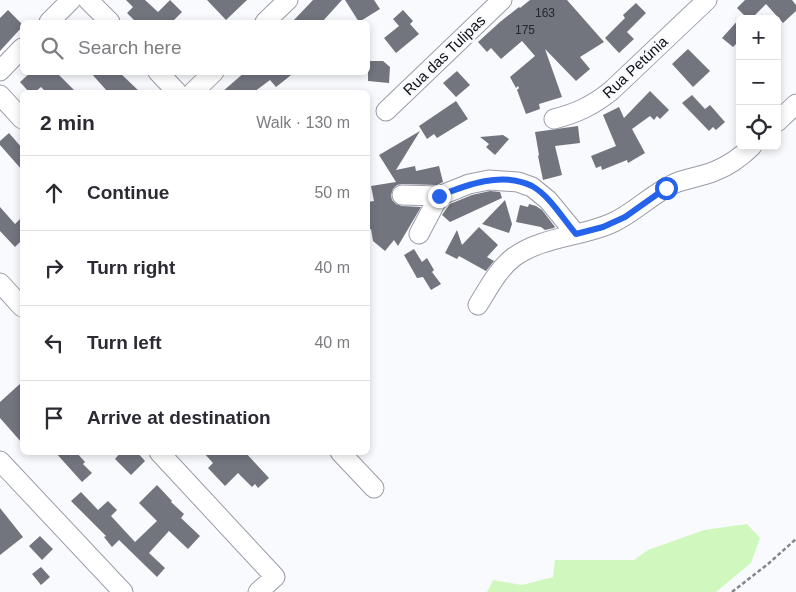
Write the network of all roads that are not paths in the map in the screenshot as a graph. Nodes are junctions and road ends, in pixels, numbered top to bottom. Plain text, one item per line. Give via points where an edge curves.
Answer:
1 (71, 0) edge
2 (88, 0) edge
3 (288, 0) edge
4 (502, 0) edge
5 (708, 0) edge
6 (51, 20) edge
7 (108, 20) edge
8 (267, 20) edge
9 (20, 50) edge
10 (0, 71) edge
11 (161, 75) edge
12 (211, 75) edge
13 (175, 90) edge
14 (195, 90) edge
15 (0, 95) edge
16 (796, 104) edge
17 (386, 111) dead end
18 (20, 117) edge
19 (781, 118) edge
20 (554, 120) dead end
21 (748, 150) edge
22 (402, 195) dead end
23 (439, 196) junction
24 (419, 234) dead end
25 (576, 234) junction
26 (0, 283) edge
27 (20, 305) edge
28 (478, 306) dead end
29 (162, 455) edge
30 (343, 455) edge
31 (0, 461) edge
32 (374, 488) dead end
33 (123, 592) edge
34 (258, 592) edge

1 - 6 street
2 - 7 street
3 - 8 street
4 - 17 street, Rua das Tulipas
5 - 20 street, Rua Petúnia via 611,91 577,113
9 - 10 street
11 - 13 street
12 - 14 street
15 - 18 street
16 - 19 street
21 - 25 street via 715,171 666,188 625,217
22 - 23 street
23 - 24 street
23 - 25 street via 489,180 518,182 532,186 548,200
25 - 28 street via 532,247 514,258 500,272
26 - 27 street
29 - 34 street via 275,577
30 - 32 street
31 - 33 street

